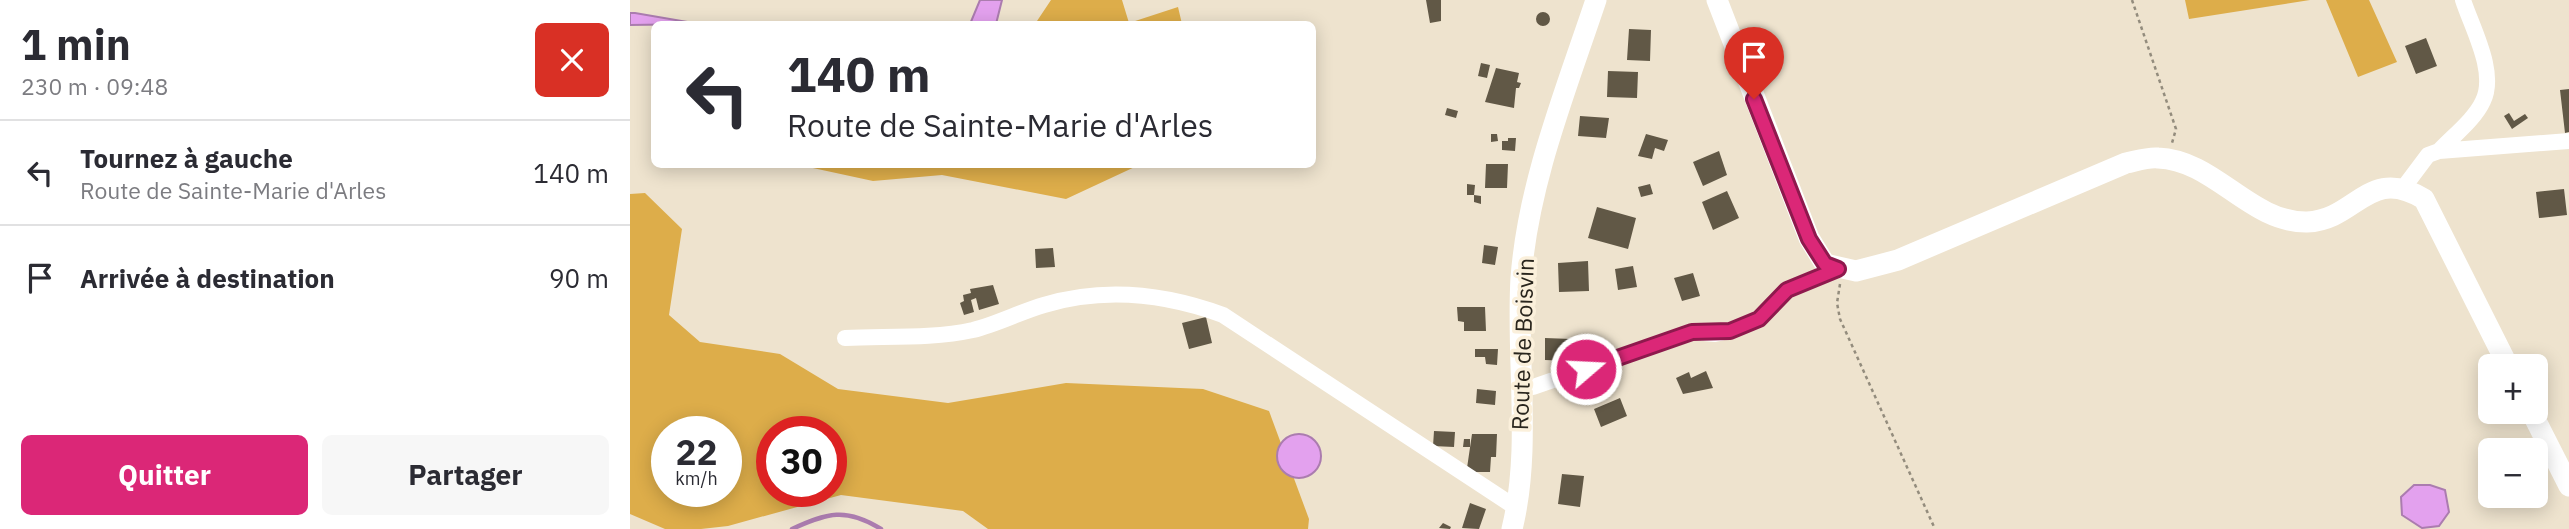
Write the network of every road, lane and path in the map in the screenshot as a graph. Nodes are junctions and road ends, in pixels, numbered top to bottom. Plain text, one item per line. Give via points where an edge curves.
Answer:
1 (1596, 0) edge
2 (1717, 0) edge
3 (2132, 0) edge
4 (2463, 0) edge
5 (2569, 141) edge
6 (2439, 150) junction
7 (2166, 159) junction
8 (2404, 187) junction
9 (1838, 269) junction
10 (845, 338) dead end
11 (2502, 354) edge
12 (1521, 387) junction
13 (2538, 424) edge
14 (2569, 486) edge
15 (1515, 507) junction
16 (1512, 529) edge
17 (1935, 529) edge

1 - 12 main road, Route de Boisvin via 1534,201 1521,276
2 - 9 main road via 1809,239 1825,264
3 - 7 path via 2176,129
4 - 6 street via 2485,67 2486,92 2483,103
5 - 6 street
6 - 8 street via 2428,155
7 - 8 main road via 2217,179 2282,219 2309,222 2334,215 2375,191
7 - 9 main road via 2126,163 1898,260 1856,271
8 - 11 main road via 2424,199
9 - 12 street via 1787,290 1759,319 1730,331 1692,332 1533,387
9 - 17 path via 1840,319
10 - 15 street via 973,330 1047,304 1103,296 1146,295 1188,303 1223,315
12 - 15 main road, Route de Boisvin
13 - 14 main road
15 - 16 main road, Route de Boisvin

